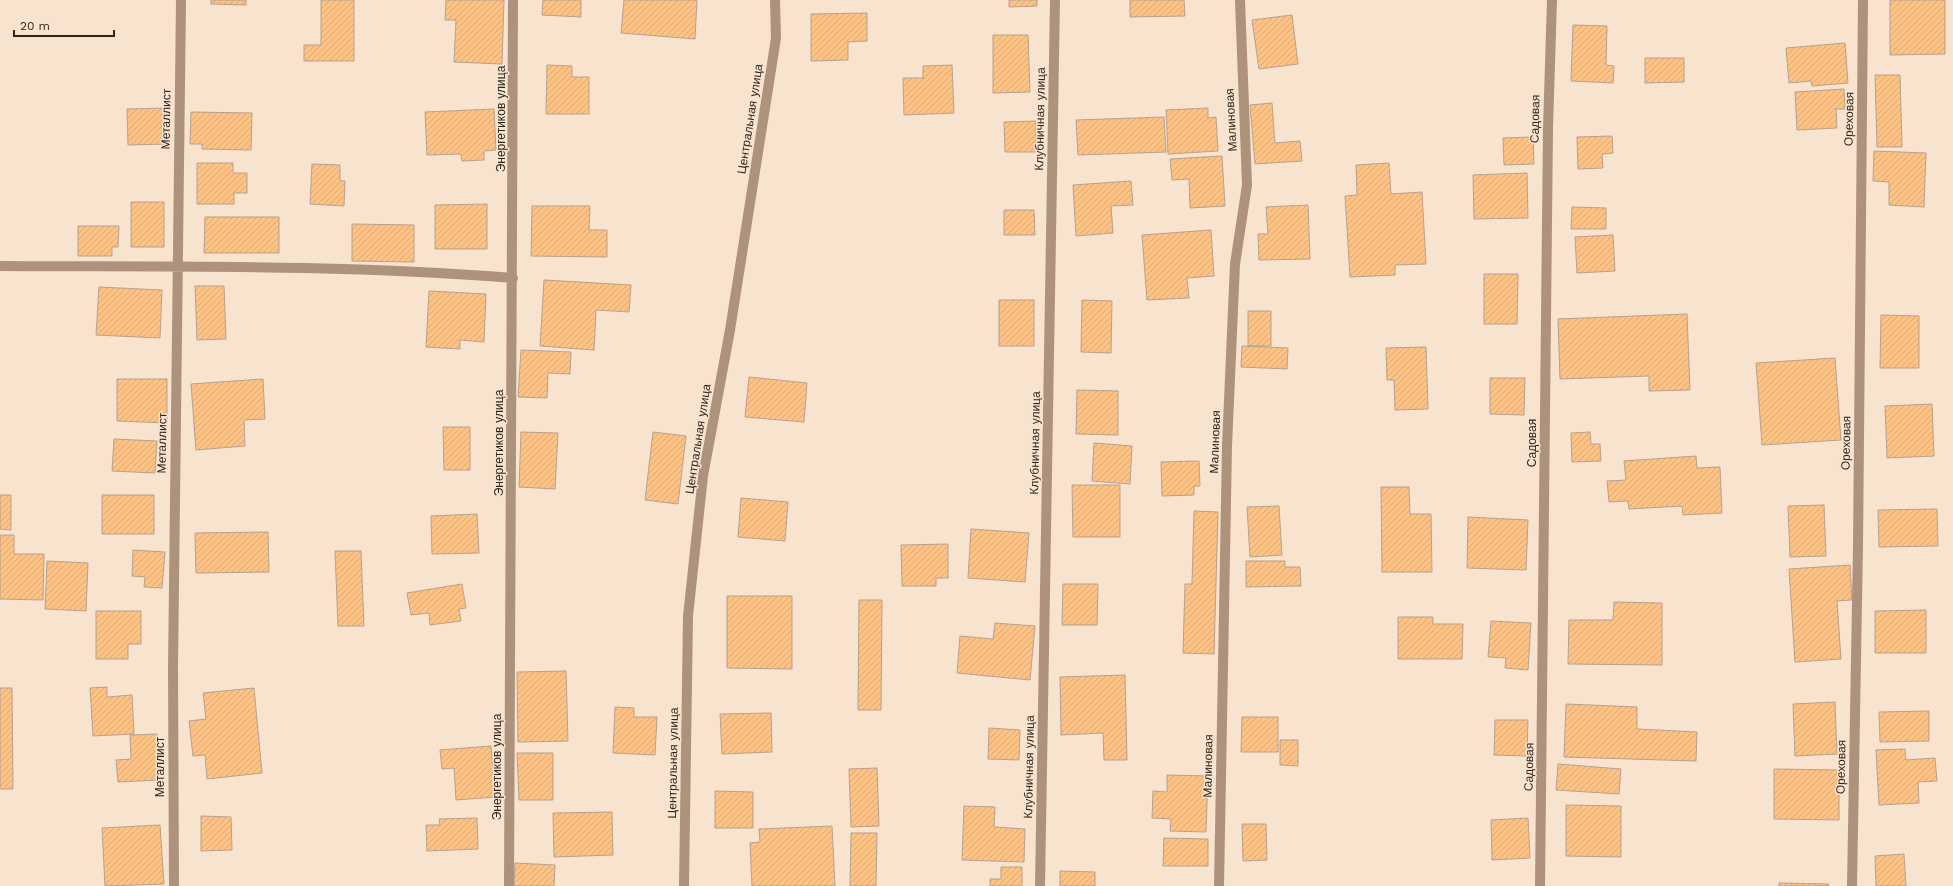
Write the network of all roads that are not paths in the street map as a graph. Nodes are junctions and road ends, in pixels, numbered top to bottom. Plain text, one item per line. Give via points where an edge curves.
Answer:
1 (181, 0) edge
2 (513, 0) edge
3 (775, 0) edge
4 (1055, 0) edge
5 (1240, 0) edge
6 (1552, 0) edge
7 (1863, 0) edge
8 (0, 266) edge
9 (177, 267) junction
10 (513, 278) junction
11 (174, 886) edge
12 (509, 886) edge
13 (684, 886) edge
14 (1040, 886) edge
15 (1219, 886) edge
16 (1540, 886) edge
17 (1852, 886) edge

1 - 9 street, Металлист
2 - 10 street, Энергетиков улица
3 - 13 street, Центральная улица via 776,38 730,330 703,476 688,616
4 - 14 street, Клубничная улица
5 - 15 street, Малиновая via 1247,185 1235,264 1228,422
6 - 16 street, Садовая via 1548,128
7 - 17 street, Ореховая
8 - 9 street
9 - 10 street via 455,273
9 - 11 street, Металлист via 173,668
10 - 12 street, Энергетиков улица

